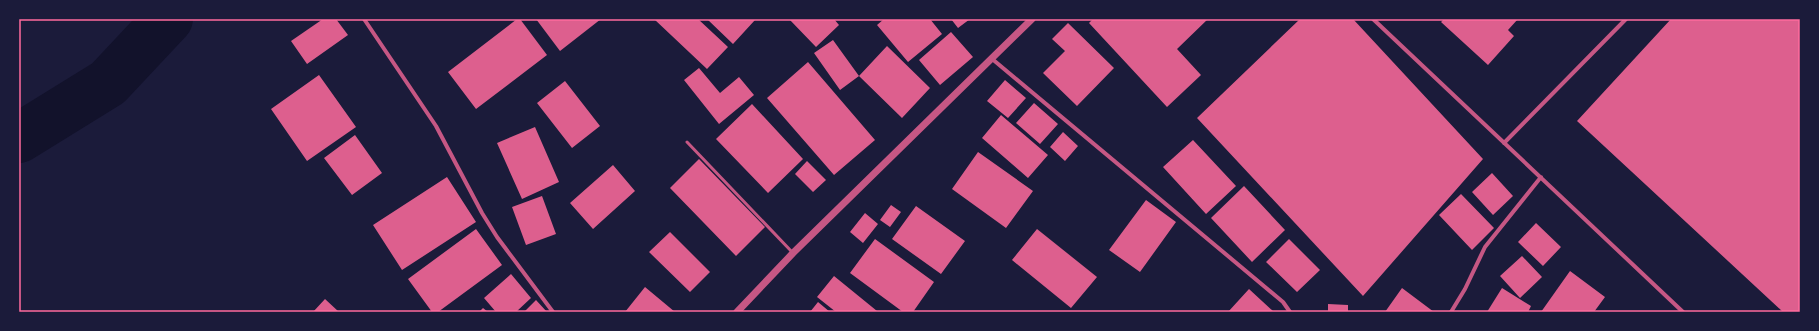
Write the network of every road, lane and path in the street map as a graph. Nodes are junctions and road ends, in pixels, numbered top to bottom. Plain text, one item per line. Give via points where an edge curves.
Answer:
1 (364, 19) edge
2 (1032, 19) edge
3 (1373, 19) edge
4 (1626, 19) edge
5 (991, 58) junction
6 (687, 142) dead end
7 (1504, 143) junction
8 (1541, 176) junction
9 (793, 254) junction
10 (553, 312) edge
11 (737, 312) edge
12 (1290, 312) edge
13 (1451, 312) edge
14 (1683, 312) edge

1 - 10 street via 436,126 497,237
2 - 5 street
3 - 7 street
4 - 7 street
5 - 9 street
5 - 12 street via 1284,302
6 - 9 lane
7 - 8 street
8 - 13 street via 1485,247
8 - 14 street
9 - 11 street

